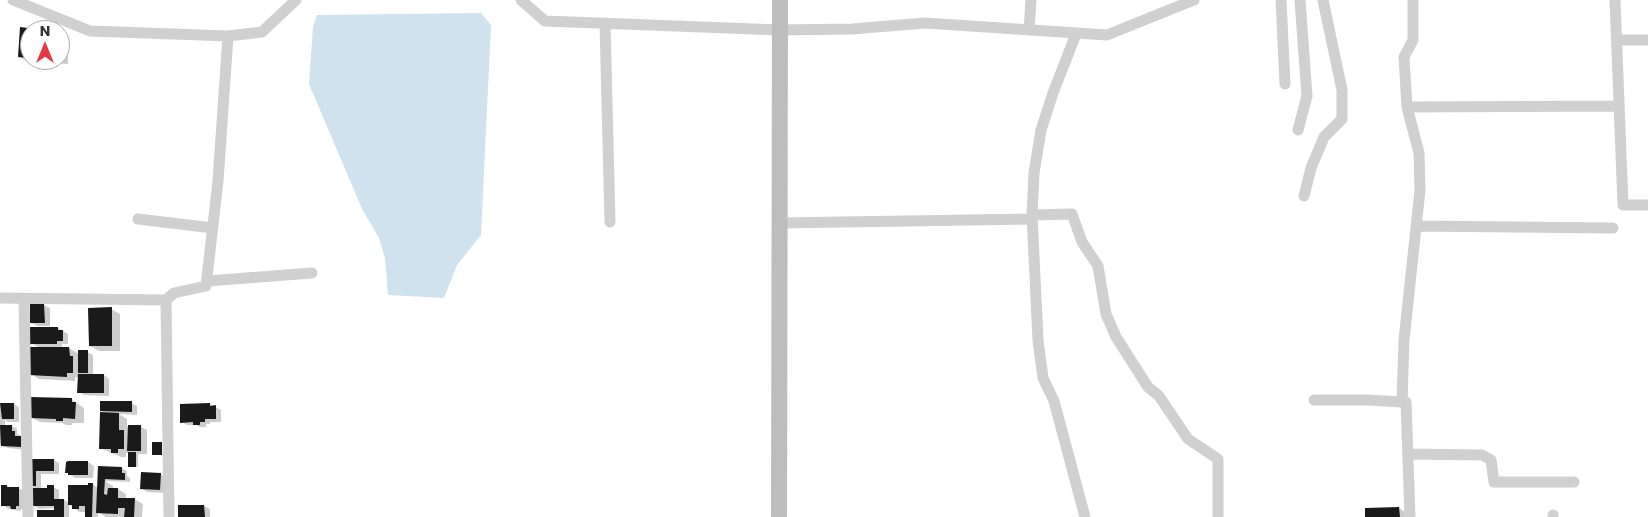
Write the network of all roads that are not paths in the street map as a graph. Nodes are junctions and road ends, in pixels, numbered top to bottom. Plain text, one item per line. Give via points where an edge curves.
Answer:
1 (14, 0) edge
2 (296, 0) edge
3 (521, 0) edge
4 (780, 0) edge
5 (1031, 0) edge
6 (1194, 0) edge
7 (1281, 0) edge
8 (1300, 0) edge
9 (1323, 0) edge
10 (1413, 0) edge
11 (1615, 0) edge
12 (605, 23) junction
13 (780, 30) junction
14 (1029, 30) junction
15 (1076, 34) junction
16 (228, 36) junction
17 (1616, 40) junction
18 (1648, 40) edge
19 (1285, 84) dead end
20 (1619, 106) junction
21 (1407, 107) junction
22 (1298, 130) dead end
23 (1304, 196) dead end
24 (1648, 205) edge
25 (1032, 218) junction
26 (138, 220) dead end
27 (610, 222) dead end
28 (780, 224) junction
29 (1416, 226) junction
30 (213, 228) junction
31 (1613, 228) dead end
32 (312, 273) dead end
33 (206, 281) junction
34 (0, 298) edge
35 (24, 298) junction
36 (166, 300) junction
37 (1314, 400) dead end
38 (1406, 402) dead end
39 (1408, 454) junction
40 (1574, 482) dead end
41 (28, 517) edge
42 (169, 517) edge
43 (779, 517) edge
44 (1085, 517) edge
45 (1218, 517) edge
46 (1410, 517) edge

1 - 16 street via 90,31
2 - 16 street via 262,32
3 - 12 street via 545,21
4 - 13 street
5 - 14 street
6 - 15 street via 1106,35
7 - 19 street
8 - 22 street via 1307,96
9 - 23 street via 1342,90 1342,119 1324,137
10 - 21 street via 1413,40 1404,57
11 - 17 street
12 - 13 street
12 - 27 street
13 - 14 street via 925,23
13 - 28 street
14 - 15 street
15 - 25 street via 1041,130 1034,173
16 - 30 street
17 - 18 street
17 - 20 street
20 - 21 street
20 - 24 street via 1623,206
21 - 29 street via 1419,153 1420,190
25 - 28 street
25 - 44 street via 1043,378 1056,409
25 - 45 street via 1072,214 1082,242 1098,266 1106,314 1116,337 1148,387 1159,396 1188,439 1218,459
26 - 30 street
28 - 43 street
29 - 31 street
29 - 37 street via 1404,340 1402,402
30 - 33 street
32 - 33 street
33 - 36 street via 206,286 174,293
34 - 35 street
35 - 36 street
35 - 41 street
36 - 42 street
38 - 39 street
39 - 40 street via 1482,455 1491,460 1494,482
39 - 46 street

